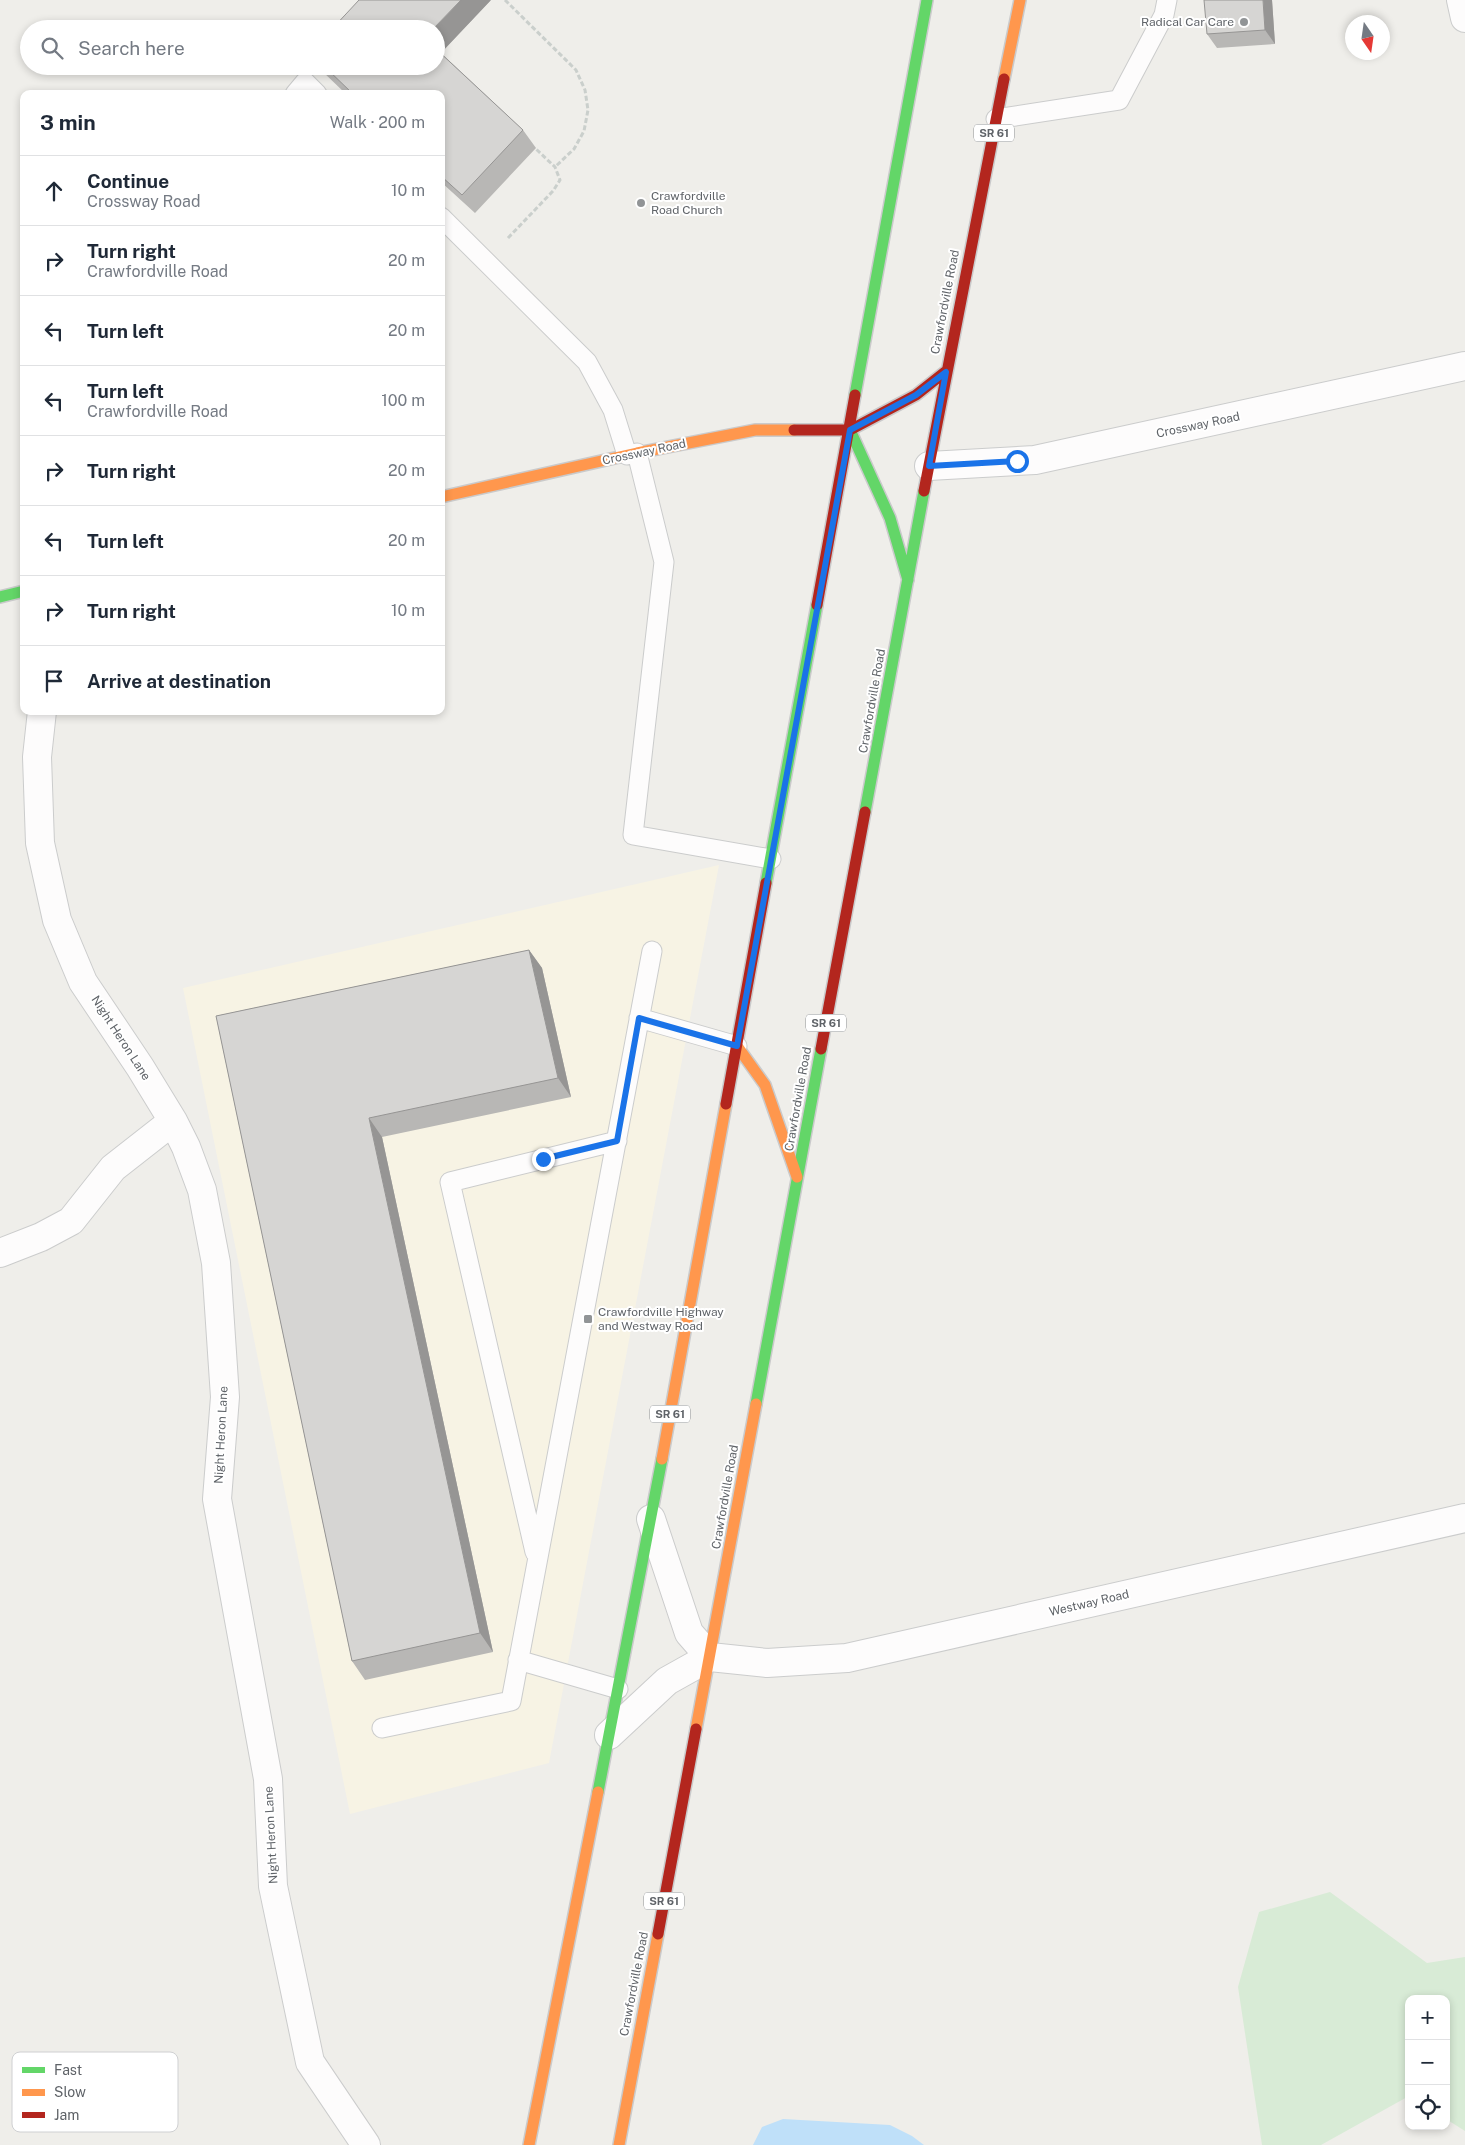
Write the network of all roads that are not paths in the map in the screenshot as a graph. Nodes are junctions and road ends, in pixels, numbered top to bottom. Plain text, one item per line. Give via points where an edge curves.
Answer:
1 (928, 0) edge
2 (1020, 0) edge
3 (1167, 0) edge
4 (1461, 0) edge
5 (1465, 18) edge
6 (298, 90) edge
7 (313, 90) edge
8 (996, 119) junction
9 (445, 221) edge
10 (1465, 366) edge
11 (946, 372) junction
12 (850, 430) junction
13 (632, 454) junction
14 (929, 466) junction
15 (445, 496) edge
16 (908, 580) junction
17 (20, 592) edge
18 (0, 597) edge
19 (42, 715) edge
20 (771, 859) junction
21 (652, 951) dead end
22 (639, 1018) junction
23 (737, 1046) junction
24 (173, 1121) junction
25 (617, 1141) junction
26 (798, 1178) junction
27 (0, 1253) edge
28 (1465, 1518) edge
29 (651, 1519) junction
30 (537, 1561) junction
31 (710, 1657) junction
32 (518, 1660) junction
33 (618, 1689) junction
34 (382, 1728) dead end
35 (609, 1735) junction
36 (366, 2145) edge
37 (529, 2145) edge
38 (619, 2145) edge

1 - 12 main road, SR 61
2 - 8 main road, Crawfordville Road / SR 61
3 - 8 lane via 1164,16 1119,100
4 - 5 street
6 - 7 lane via 305,82
8 - 11 main road, Crawfordville Road / SR 61
9 - 13 lane via 587,362
10 - 14 street, Crossway Road via 1035,460
11 - 12 main road via 916,395
11 - 14 main road, Crawfordville Road / SR 61
12 - 13 main road, Crossway Road via 755,430
12 - 16 main road via 890,518
12 - 20 main road, SR 61
13 - 15 main road, Crossway Road
13 - 20 lane via 664,562 634,835
14 - 16 main road, Crawfordville Road / SR 61
16 - 26 main road, Crawfordville Road / SR 61
17 - 18 main road
19 - 24 street, Night Heron Lane via 38,756 40,843 57,920 83,982
20 - 23 main road, SR 61
21 - 22 lane
22 - 23 lane
22 - 25 lane
23 - 26 main road via 765,1085
23 - 29 main road, SR 61
24 - 27 street via 113,1168 71,1222
24 - 36 street, Night Heron Lane via 202,1190 216,1263 225,1397 217,1499 268,1779 273,1886 310,2062
25 - 30 lane
25 - 30 lane via 450,1182
26 - 31 main road, Crawfordville Road / SR 61
28 - 31 street, Westway Road via 847,1658 767,1663
29 - 31 street via 689,1633
29 - 33 main road, SR 61
30 - 32 lane
31 - 35 street via 668,1681
31 - 38 main road, Crawfordville Road / SR 61
32 - 33 lane
32 - 34 lane via 511,1701
33 - 35 main road, SR 61
35 - 37 main road, SR 61

